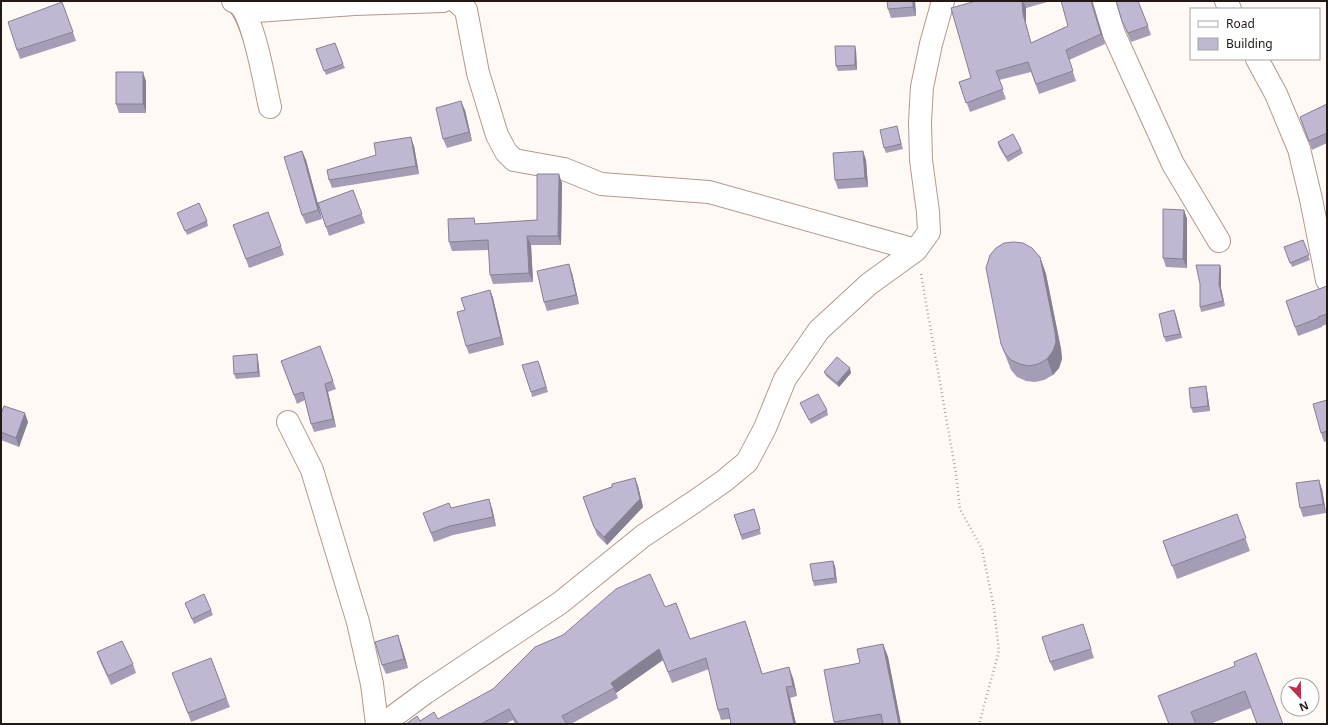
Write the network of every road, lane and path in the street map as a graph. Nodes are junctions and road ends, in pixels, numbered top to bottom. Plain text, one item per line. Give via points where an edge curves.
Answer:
1 (443, 1) edge
2 (456, 1) edge
3 (943, 1) edge
4 (1104, 1) edge
5 (239, 6) edge
6 (1258, 60) edge
7 (270, 107) dead end
8 (1219, 241) dead end
9 (916, 250) junction
10 (1327, 280) edge
11 (288, 422) dead end
12 (377, 724) edge
13 (383, 724) edge
14 (979, 724) edge

1 - 5 street
2 - 9 street via 466,10 478,73 498,135 506,152 514,160 564,168 600,184 709,192
3 - 9 street via 922,87 921,160 929,232
4 - 8 street via 1114,34 1173,164
5 - 7 street via 253,32
6 - 10 street via 1276,94 1299,149
9 - 13 street via 869,284 819,330 786,379 747,462 706,494 643,536 560,603
9 - 14 path via 960,509 982,550 994,608 999,651
11 - 12 street via 312,470 358,622 372,684

